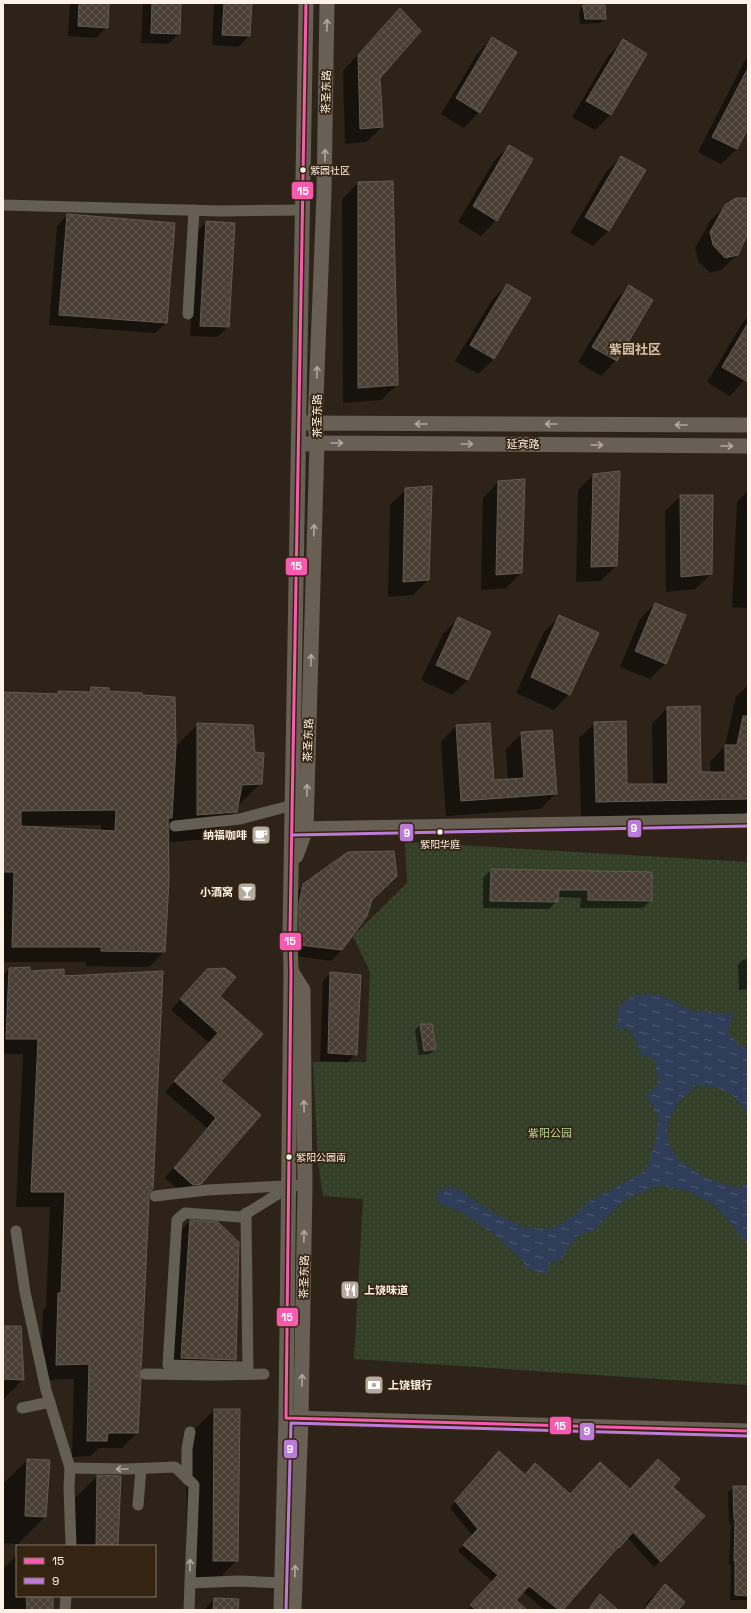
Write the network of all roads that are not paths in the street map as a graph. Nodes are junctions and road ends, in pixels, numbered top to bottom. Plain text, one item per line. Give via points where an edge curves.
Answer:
1 (306, 3) edge
2 (327, 3) edge
3 (3, 205) edge
4 (194, 210) junction
5 (303, 210) junction
6 (188, 314) dead end
7 (299, 422) junction
8 (315, 423) junction
9 (748, 425) edge
10 (317, 443) junction
11 (298, 445) junction
12 (748, 446) edge
13 (293, 805) junction
14 (748, 821) edge
15 (175, 826) dead end
16 (300, 829) junction
17 (291, 972) junction
18 (305, 1185) junction
19 (289, 1187) junction
20 (156, 1196) dead end
21 (246, 1213) junction
22 (16, 1231) dead end
23 (145, 1374) dead end
24 (248, 1374) junction
25 (264, 1374) dead end
26 (50, 1402) junction
27 (22, 1408) dead end
28 (293, 1418) junction
29 (190, 1432) dead end
30 (748, 1432) edge
31 (70, 1468) junction
32 (141, 1469) junction
33 (187, 1479) junction
34 (138, 1505) dead end
35 (71, 1545) edge
36 (190, 1583) junction
37 (282, 1583) junction
38 (66, 1597) edge
39 (65, 1610) edge
40 (189, 1610) edge
41 (281, 1610) edge
42 (294, 1610) edge

1 - 5 main road, 茶圣东路
8 -> 2 main road, 茶圣东路 via 324,194
3 - 4 street
4 - 5 street
4 - 6 street
5 - 7 main road, 茶圣东路
7 - 8 main road, 延宾路
7 - 11 main road, 茶圣东路
9 -> 8 main road, 延宾路
8 - 10 main road, 茶圣东路
10 - 11 main road, 延宾路
10 -> 12 main road, 延宾路
16 -> 10 main road, 茶圣东路
11 - 13 main road, 茶圣东路
13 - 15 street via 240,820
13 - 16 main road, 茶圣东路
14 - 16 main road
16 - 17 main road, 茶圣东路 via 292,868
18 -> 17 main road, 茶圣东路 via 303,990
17 - 19 main road, 茶圣东路
18 - 19 street
28 -> 18 main road, 茶圣东路
19 - 20 street via 207,1190
19 - 21 street
19 - 28 main road, 茶圣东路
21 - 24 street
21 - 24 street via 241,1217 185,1213 177,1220 168,1365 241,1367
22 - 26 street via 25,1292
23 - 24 street
24 - 25 street
26 - 27 street
26 - 31 street
28 - 30 main road
28 - 37 main road, 茶圣东路
42 -> 28 main road, 茶圣东路
29 - 33 street
32 -> 31 street
31 - 35 street
32 - 33 street via 175,1468
32 - 34 street
36 -> 33 street via 194,1486
36 - 37 street
36 - 40 street
37 - 41 main road, 茶圣东路
38 - 39 street

